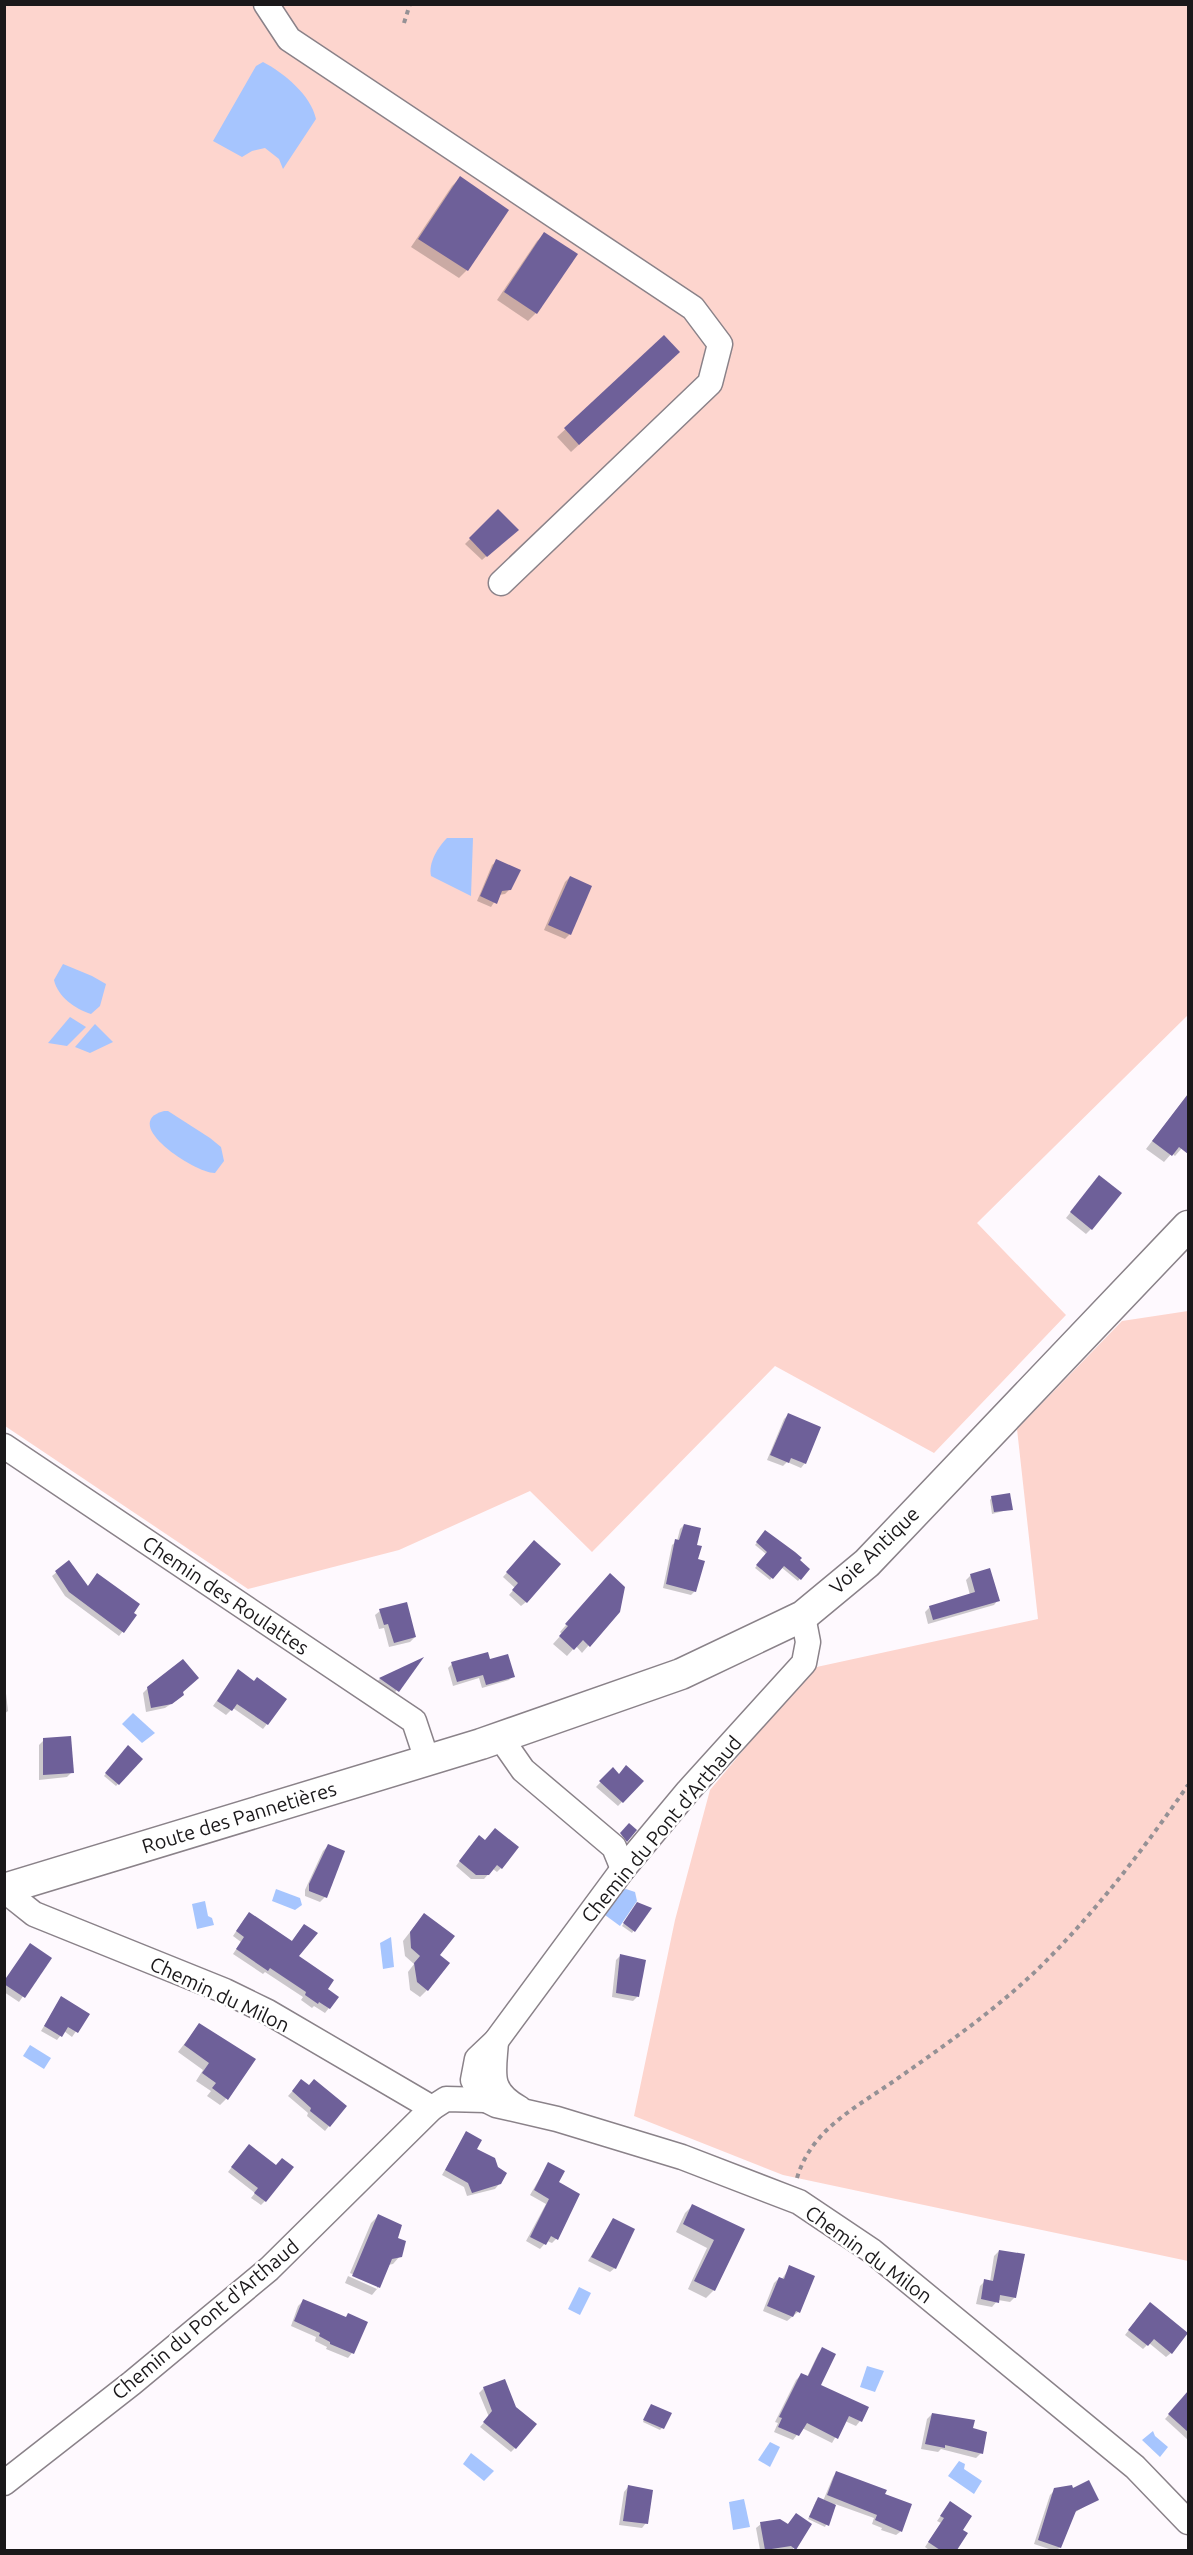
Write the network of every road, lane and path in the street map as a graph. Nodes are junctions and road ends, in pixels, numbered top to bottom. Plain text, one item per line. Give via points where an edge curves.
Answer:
1 (410, 4) edge
2 (264, 5) edge
3 (404, 23) dead end
4 (501, 584) dead end
5 (1188, 1227) edge
6 (4, 1446) edge
7 (803, 1616) junction
8 (487, 1741) junction
9 (427, 1760) junction
10 (1188, 1785) edge
11 (623, 1869) junction
12 (4, 1890) edge
13 (496, 2041) junction
14 (476, 2066) junction
15 (486, 2100) junction
16 (439, 2103) junction
17 (527, 2112) junction
18 (791, 2199) junction
19 (4, 2483) edge
20 (1188, 2522) edge

1 - 3 path
2 - 4 street via 290,39 693,308 720,344 710,382
5 - 7 street, Voie Antique via 867,1563
6 - 9 street, Chemin des Roulattes via 414,1721
7 - 8 street, Voie Antique via 681,1674
7 - 11 street, Chemin du Pont d'Arthaud via 808,1642 804,1663
8 - 9 street, Route des Pannetières
8 - 11 street via 614,1847
9 - 12 street, Route des Pannetières
10 - 18 path via 1135,1861 1038,1969 965,2031 829,2126 803,2158
11 - 13 street, Chemin du Pont d'Arthaud
12 - 16 street, Chemin du Milon via 34,1914 225,1991
13 - 14 street via 477,2059
13 - 17 street via 494,2084 506,2100
14 - 15 street via 473,2080
14 - 16 street, Chemin du Pont d'Arthaud
15 - 16 street
15 - 17 street, Chemin du Milon
16 - 19 street, Chemin du Pont d'Arthaud via 269,2269
17 - 18 street, Chemin du Milon via 682,2157
18 - 20 street, Chemin du Milon via 872,2250 1135,2467

